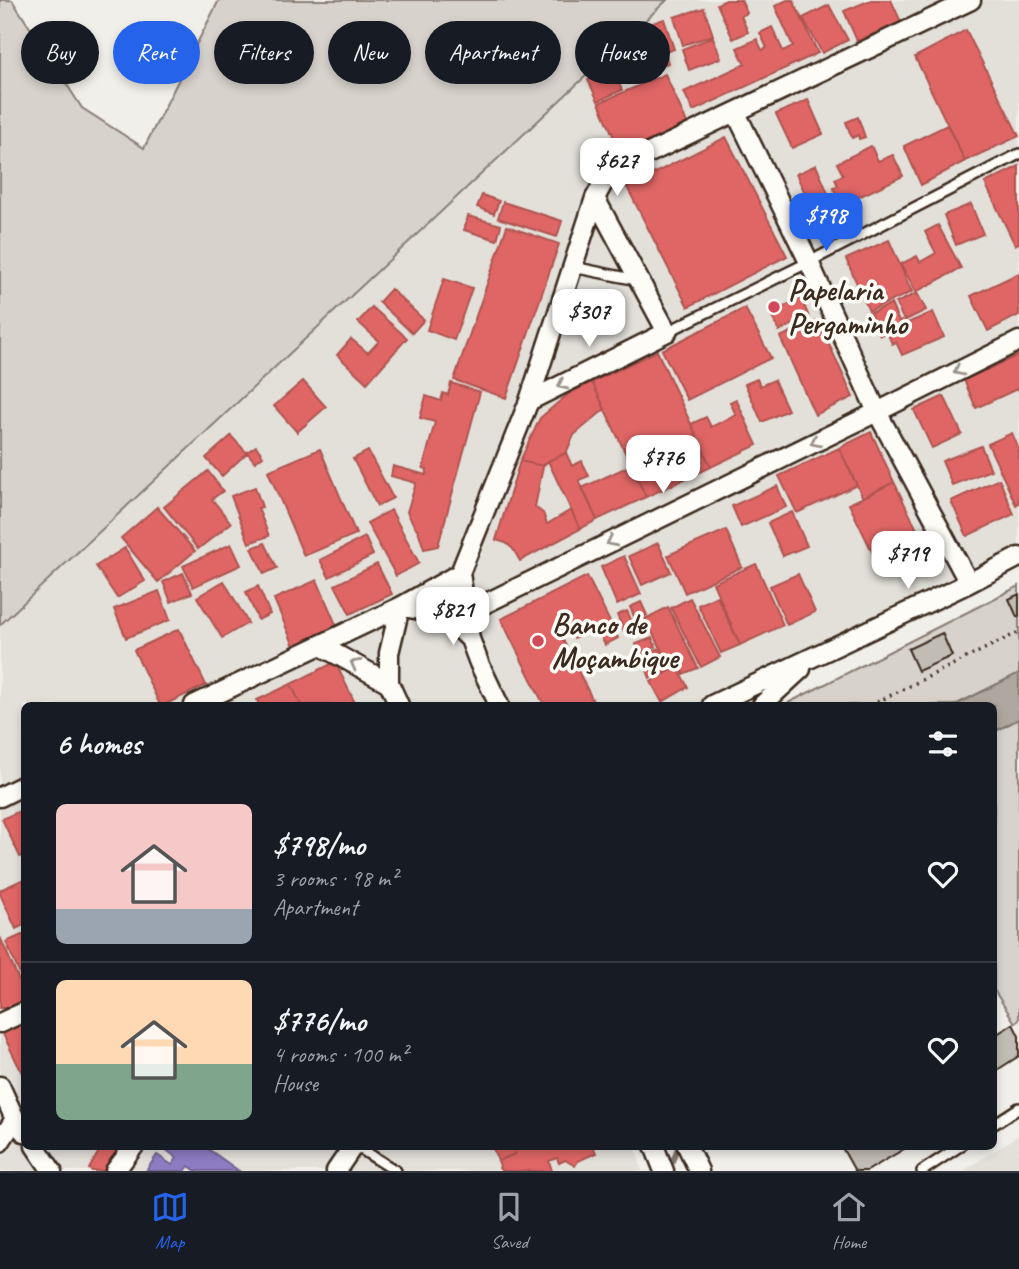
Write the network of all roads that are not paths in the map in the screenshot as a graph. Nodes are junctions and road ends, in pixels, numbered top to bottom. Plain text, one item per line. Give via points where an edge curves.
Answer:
1 (971, 0) edge
2 (736, 113) junction
3 (1019, 154) edge
4 (595, 198) junction
5 (809, 262) junction
6 (573, 267) junction
7 (640, 280) junction
8 (667, 332) junction
9 (1019, 341) edge
10 (529, 401) junction
11 (877, 412) junction
12 (1019, 557) edge
13 (460, 573) junction
14 (969, 583) junction
15 (400, 607) junction
16 (466, 613) junction
17 (470, 639) junction
18 (321, 646) junction
19 (814, 657) junction
20 (389, 683) junction
21 (200, 702) edge
22 (398, 702) edge
23 (498, 702) edge
24 (718, 702) edge
25 (765, 702) edge
26 (21, 786) edge
27 (0, 797) edge
28 (21, 1013) edge
29 (0, 1023) edge
30 (0, 1086) edge
31 (1019, 1108) edge
32 (997, 1122) edge
33 (20, 1126) edge
34 (0, 1142) edge
35 (37, 1150) edge
36 (131, 1150) edge
37 (351, 1150) edge
38 (361, 1150) edge
39 (656, 1150) edge
40 (689, 1150) edge
41 (954, 1150) edge
42 (52, 1171) edge
43 (116, 1171) edge
44 (336, 1171) edge
45 (396, 1171) edge
46 (664, 1171) edge
47 (699, 1171) edge
48 (922, 1171) edge

1 - 2 street
2 - 4 street via 626,164 606,180
2 - 5 street
3 - 5 lane
4 - 6 street
4 - 7 street
5 - 8 lane
5 - 11 street
6 - 7 lane
6 - 10 street
7 - 8 street
8 -> 10 street
9 -> 11 street
10 - 13 street
11 - 14 street
11 -> 16 street
12 - 14 street
13 - 15 street
13 - 16 street
14 - 19 street
15 - 17 street via 435,612
15 - 18 street
15 - 20 street via 389,653
16 - 17 street
17 - 23 street
20 -> 18 street
18 - 21 street
19 - 24 street
19 - 25 street
20 - 22 street
26 - 27 street
28 - 29 street
30 - 33 street
31 - 32 lane
33 - 34 street
35 - 42 street
36 - 43 street
37 - 44 street
38 - 45 lane
39 - 46 street
40 - 47 street
41 - 48 lane

